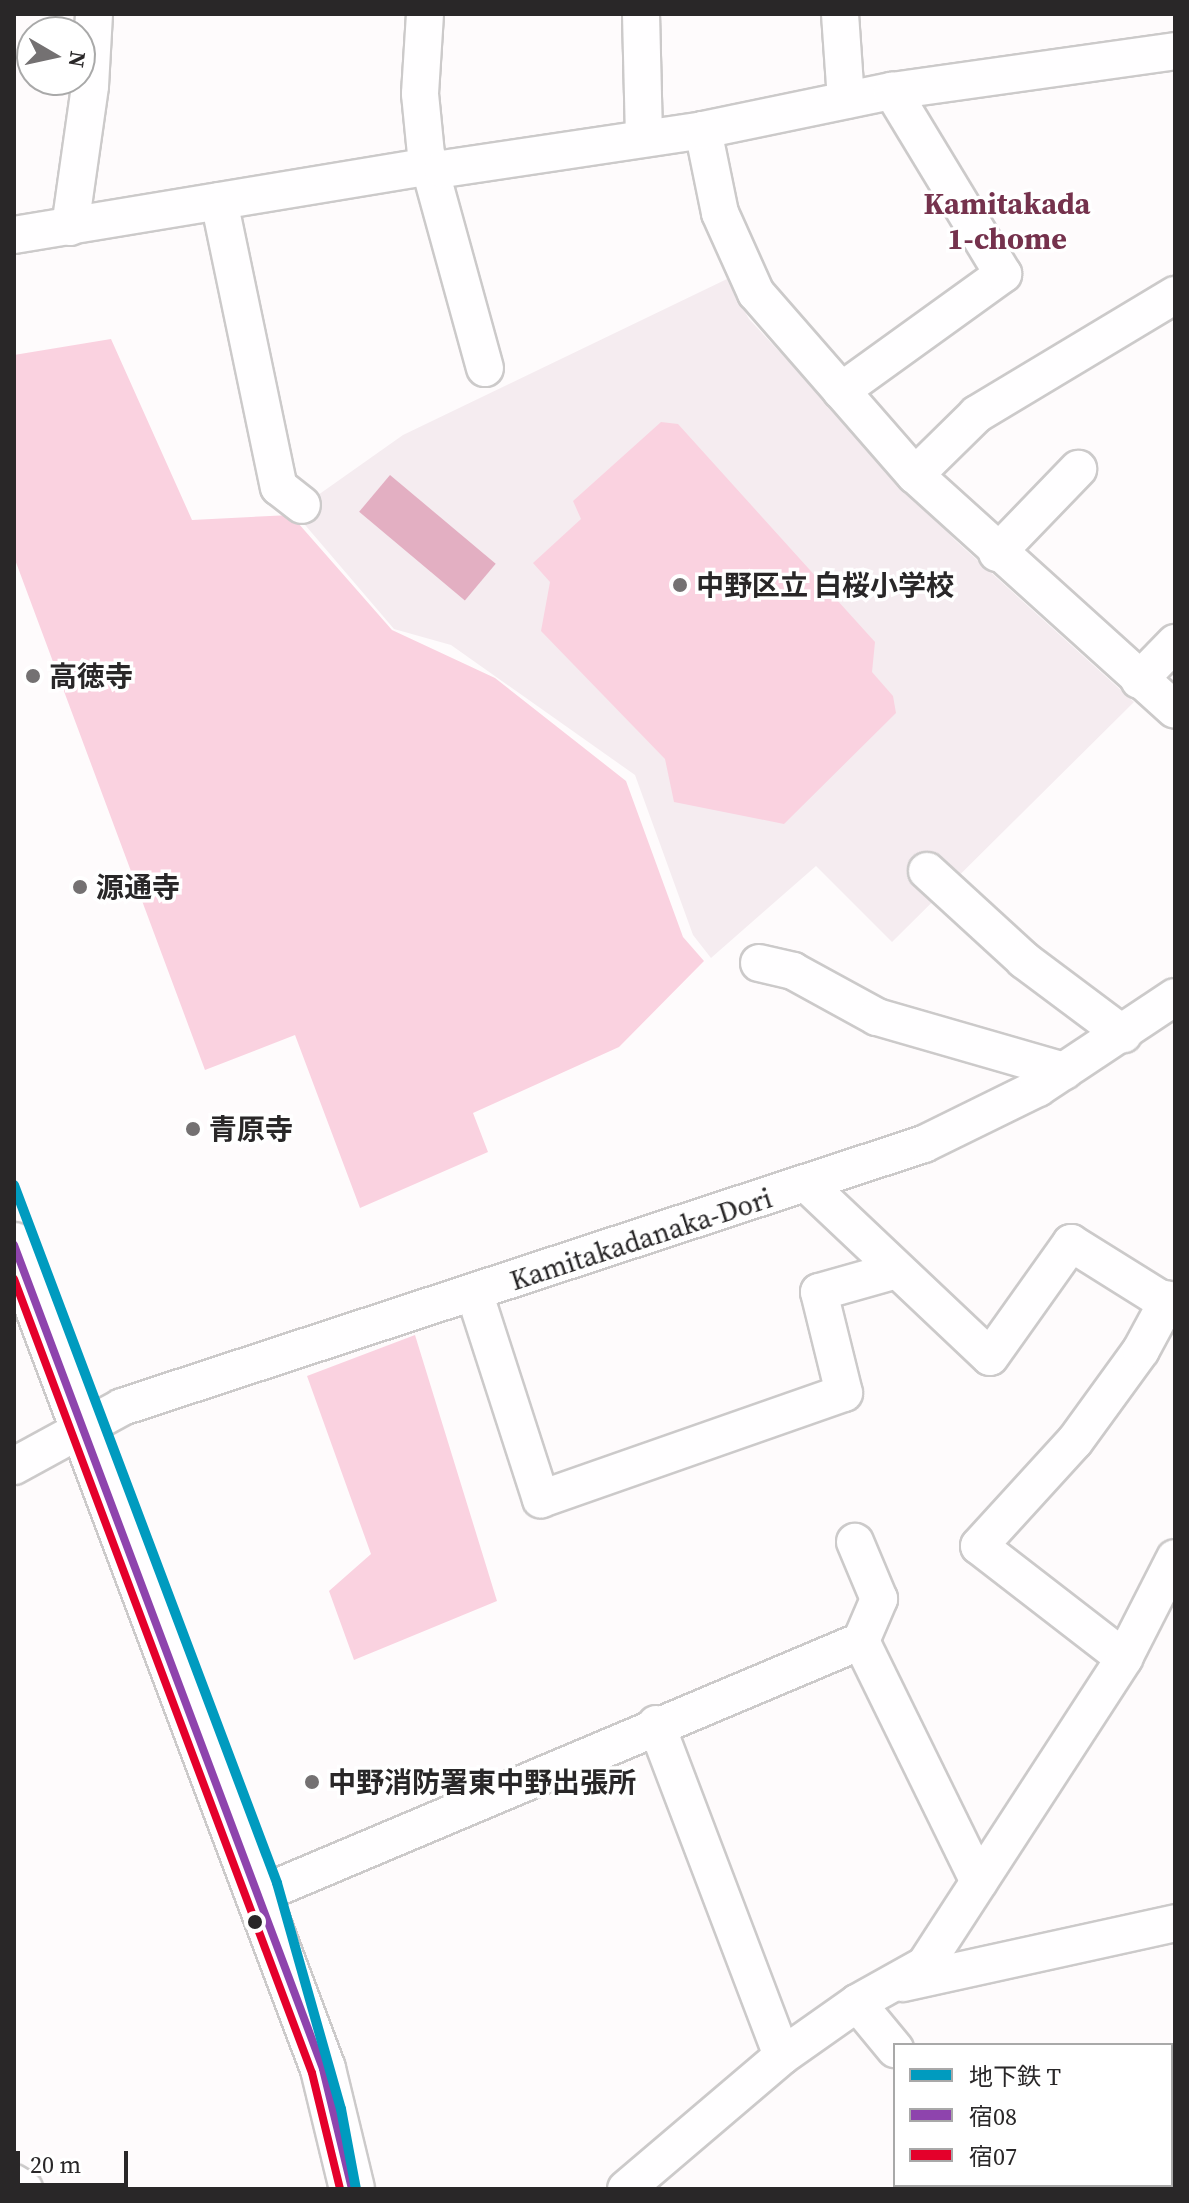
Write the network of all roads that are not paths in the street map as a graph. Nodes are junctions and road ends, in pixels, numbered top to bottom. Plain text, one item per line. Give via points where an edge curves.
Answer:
1 (94, 14) edge
2 (425, 14) edge
3 (641, 14) edge
4 (840, 14) edge
5 (1173, 41) edge
6 (892, 91) junction
7 (846, 100) junction
8 (703, 130) junction
9 (644, 136) junction
10 (429, 170) junction
11 (219, 201) junction
12 (70, 227) junction
13 (14, 235) edge
14 (1175, 295) edge
15 (485, 368) dead end
16 (841, 391) junction
17 (1078, 469) dead end
18 (915, 475) junction
19 (302, 505) dead end
20 (997, 553) junction
21 (1175, 643) edge
22 (1139, 680) junction
23 (1175, 710) edge
24 (927, 871) dead end
25 (759, 963) dead end
26 (1175, 997) edge
27 (1123, 1034) junction
28 (1064, 1071) junction
29 (808, 1185) junction
30 (15, 1253) edge
31 (897, 1270) junction
32 (474, 1292) junction
33 (1172, 1300) edge
34 (84, 1430) junction
35 (14, 1466) edge
36 (855, 1542) dead end
37 (1175, 1558) edge
38 (1168, 1600) edge
39 (861, 1641) junction
40 (1124, 1658) junction
41 (656, 1724) junction
42 (979, 1882) junction
43 (259, 1895) junction
44 (1175, 1923) edge
45 (901, 1983) junction
46 (857, 2003) junction
47 (893, 2047) edge
48 (782, 2056) junction
49 (14, 2183) edge
50 (24, 2189) edge
51 (352, 2189) edge
52 (626, 2189) edge

1 - 12 street via 90,86
2 - 10 street via 420,94
3 - 9 street
4 - 7 street
5 - 6 street
6 - 7 street
6 - 16 street via 1003,274
7 - 8 street
8 - 9 street
8 - 16 street via 720,213 756,293
9 - 10 street
10 - 11 street
10 - 15 street
11 - 12 street
11 - 19 street via 279,487
12 - 13 street
14 - 18 street via 977,414
16 - 18 street
17 - 20 street
18 - 20 street
20 - 22 street
21 - 22 street
22 - 23 street
24 - 27 street via 1024,960
25 - 28 street via 793,971 877,1017
26 - 27 street, Kamitakadanaka-Dori
27 - 28 street, Kamitakadanaka-Dori
28 - 29 street, Kamitakadanaka-Dori via 924,1144
29 - 31 street
29 - 32 street, Kamitakadanaka-Dori
30 - 34 main road
31 - 32 street via 819,1292 844,1393 541,1499
31 - 33 street via 990,1357 1071,1243
32 - 34 street, Kamitakadanaka-Dori via 122,1407
33 - 40 street via 1075,1441 979,1546
34 - 35 street, Kamitakadanaka-Dori
34 - 43 main road
36 - 39 street via 879,1599
37 - 38 street
38 - 40 street
39 - 41 street
39 - 42 street
40 - 42 street
41 - 43 street
41 - 48 street
42 - 45 street via 925,1965
43 - 51 main road via 323,2069
44 - 45 street
45 - 46 street
46 - 47 street
46 - 48 street
48 - 52 street
49 - 50 street

